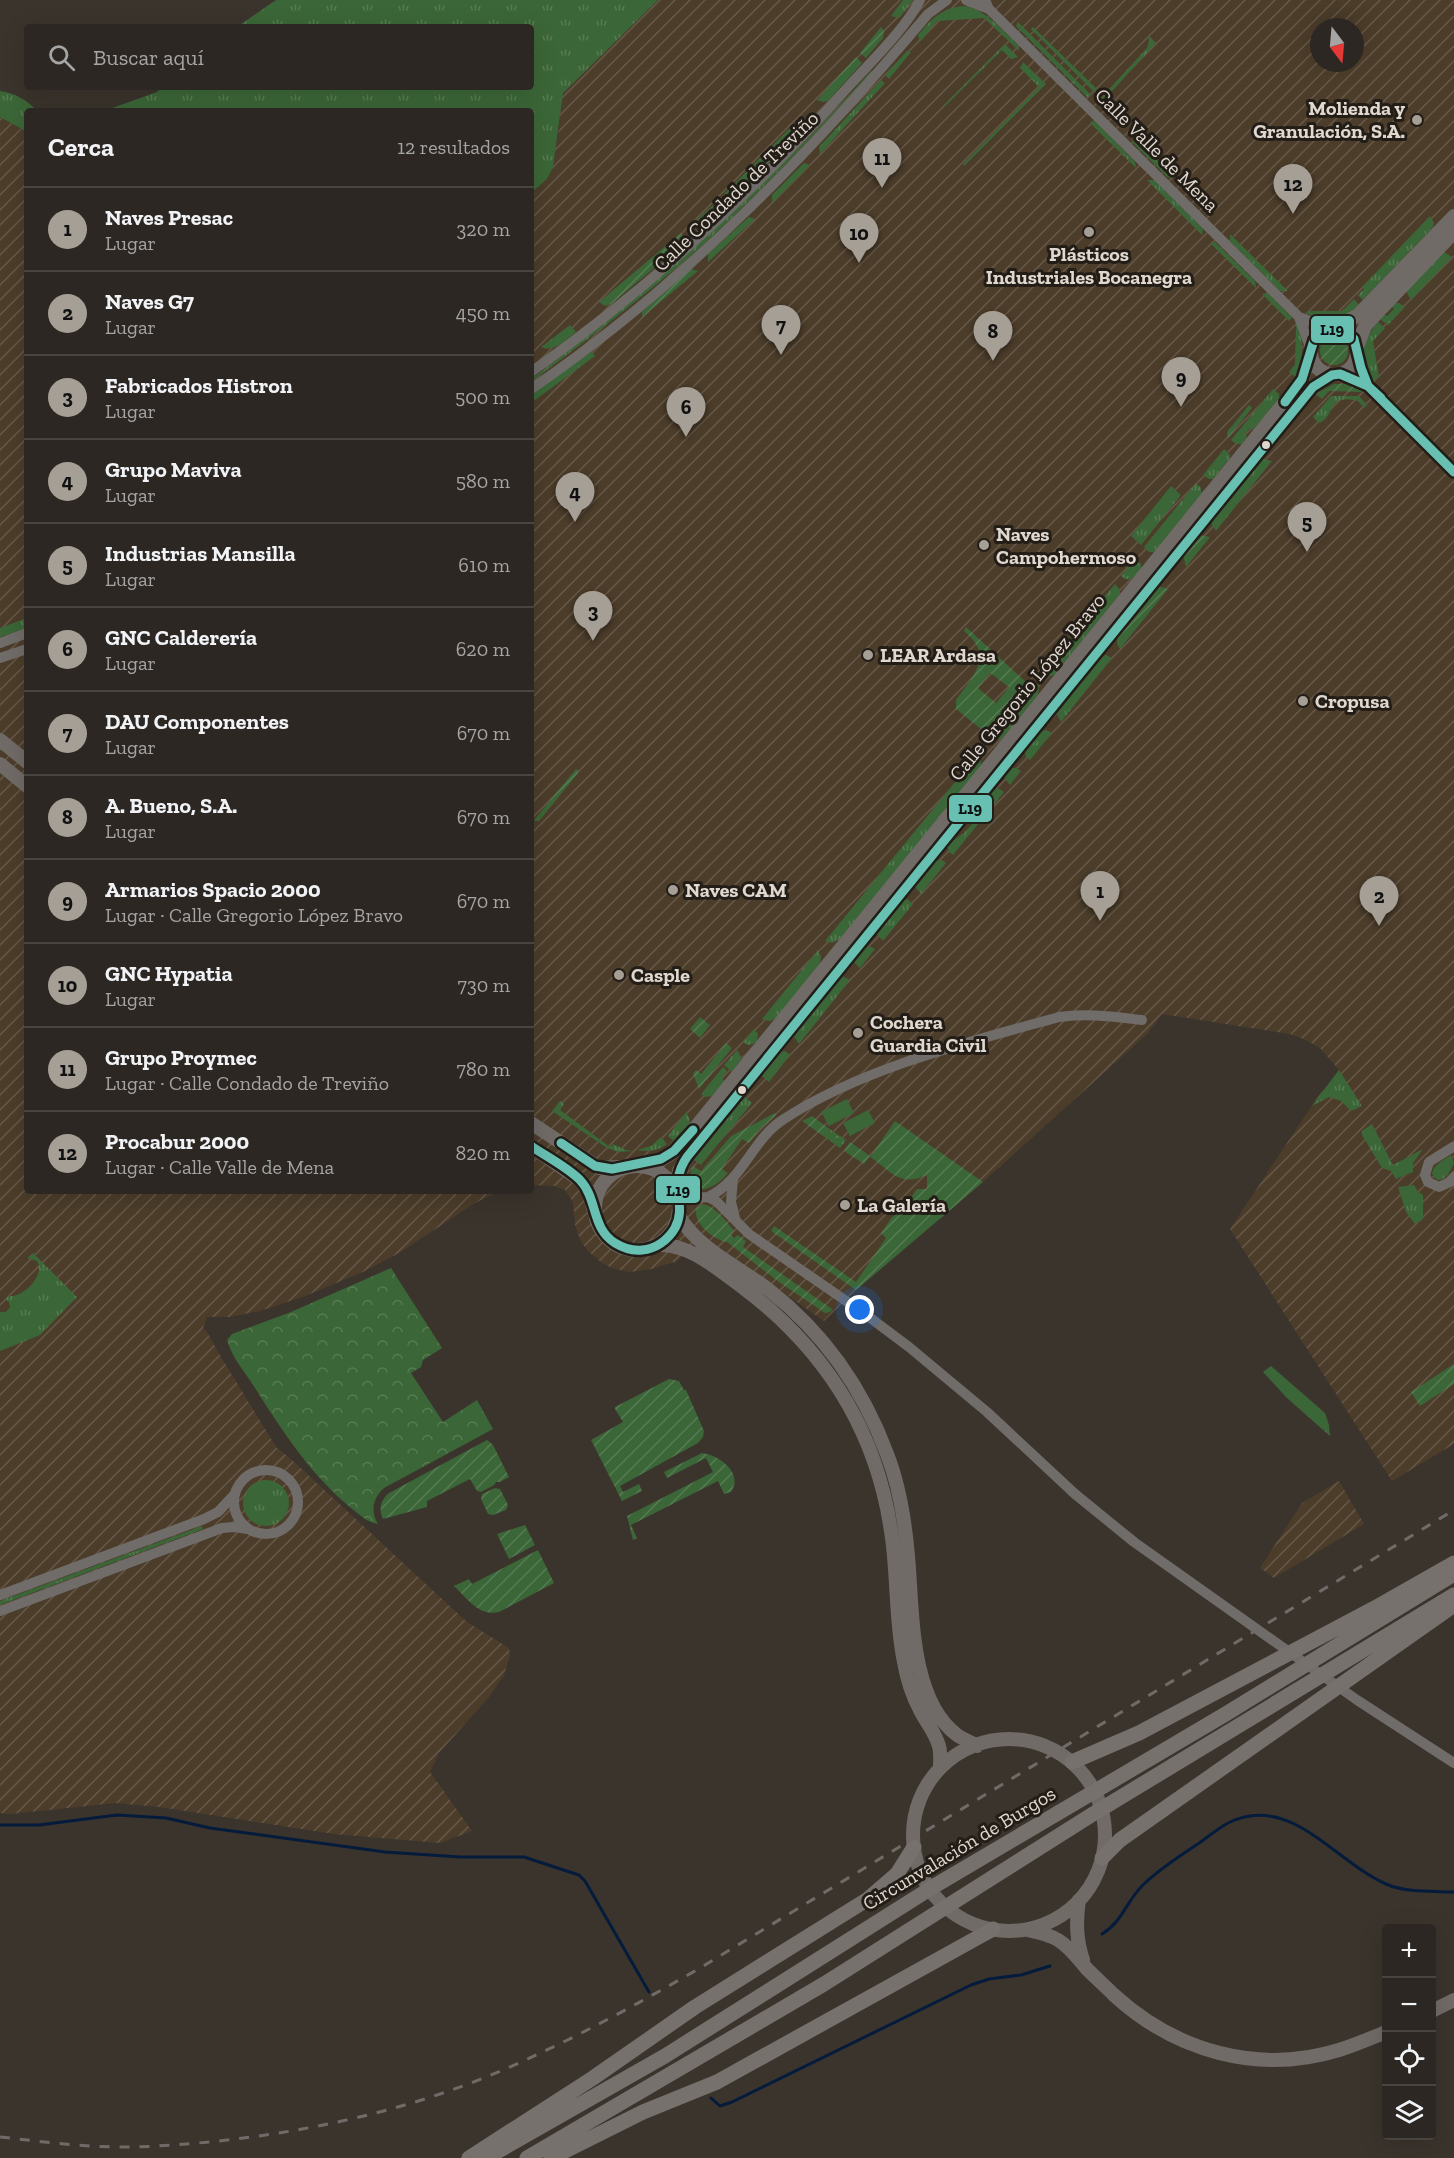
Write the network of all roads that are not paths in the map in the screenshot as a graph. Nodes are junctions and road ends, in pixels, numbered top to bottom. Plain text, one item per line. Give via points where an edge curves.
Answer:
1 (920, 0) edge
2 (947, 0) edge
3 (966, 0) edge
4 (987, 5) edge
5 (1454, 216) edge
6 (1454, 232) edge
7 (1299, 317) junction
8 (1333, 329) junction
9 (1357, 349) junction
10 (1311, 352) junction
11 (534, 370) edge
12 (1336, 375) junction
13 (1368, 386) junction
14 (534, 387) edge
15 (1454, 472) edge
16 (24, 634) edge
17 (0, 643) edge
18 (24, 650) edge
19 (0, 658) edge
20 (0, 740) edge
21 (24, 760) edge
22 (0, 764) edge
23 (24, 784) edge
24 (1142, 1020) dead end
25 (534, 1125) edge
26 (1454, 1145) edge
27 (534, 1148) edge
28 (642, 1166) junction
29 (625, 1167) junction
30 (1454, 1177) edge
31 (733, 1179) junction
32 (678, 1195) junction
33 (708, 1197) junction
34 (679, 1216) junction
35 (596, 1219) junction
36 (736, 1221) junction
37 (657, 1245) junction
38 (234, 1495) junction
39 (248, 1530) junction
40 (1454, 1563) edge
41 (1454, 1574) edge
42 (0, 1595) edge
43 (1454, 1595) edge
44 (1454, 1605) edge
45 (0, 1611) edge
46 (977, 1746) junction
47 (1069, 1760) junction
48 (1454, 1763) edge
49 (940, 1768) junction
50 (914, 1847) junction
51 (1102, 1858) junction
52 (1079, 1900) junction
53 (993, 1929) junction
54 (1026, 1929) junction
55 (1086, 1968) junction
56 (1454, 2000) edge
57 (1436, 2009) edge
58 (1382, 2034) edge
59 (469, 2158) edge
60 (486, 2158) edge
61 (527, 2158) edge
62 (551, 2158) edge

1 - 11 street, Calle Condado de Treviño via 861,74 750,190 603,319
2 - 14 street, Calle Condado de Treviño via 928,14 837,120 742,215 621,322
3 - 4 street, Calle Valle de Mena
4 - 7 street, Calle Valle de Mena
5 - 8 main road via 1358,315
6 - 9 main road via 1365,326
7 - 8 street, Calle Valle de Mena
7 - 10 street, Calle Valle de Mena
8 - 9 main road via 1351,336
8 - 10 main road via 1317,336
9 - 12 main road via 1351,368
9 - 13 street
10 - 12 main road via 1318,369
10 - 28 main road, Calle Gregorio López Bravo via 1302,379 1288,397 684,1141 666,1158
12 - 13 street
12 - 32 main road, Calle Gregorio López Bravo via 1313,387 1295,408 687,1157 679,1171
13 - 15 street
16 - 17 street
18 - 19 street
20 - 21 main road
22 - 23 main road
24 - 31 street via 1077,1014 1059,1017 892,1068 782,1120 760,1140
25 - 29 main road via 599,1167
26 - 30 street via 1429,1162 1425,1175 1428,1182 1439,1187
27 - 35 main road via 580,1180 590,1194
28 - 29 main road
28 - 32 main road via 664,1175
29 - 35 main road via 610,1175 600,1187
31 - 33 street
31 - 36 street via 731,1202
32 - 33 street
32 - 34 main road
33 - 36 street via 721,1204
34 - 37 main road via 673,1232
34 - 46 main road via 686,1228 706,1245 795,1313 830,1350 857,1389 897,1482 906,1531 915,1648 926,1688 943,1721
35 - 37 main road via 602,1232 625,1248 640,1250
36 - 48 street via 901,1340 1134,1542
37 - 49 main road via 670,1244 687,1250 758,1299 811,1350 848,1403 869,1447 885,1495 903,1661 913,1694 936,1737
38 - 39 street via 235,1512
38 - 39 street via 250,1473 268,1470 285,1476 297,1491 298,1511 287,1528 268,1535
38 - 42 street via 218,1512 204,1519
39 - 45 street via 222,1528
40 - 47 highway via 1139,1733
41 - 60 highway, Circunvalación de Burgos via 936,1886 665,2056
43 - 61 highway, Circunvalación de Burgos via 824,1984
44 - 51 highway via 1120,1840
46 - 47 main road via 1006,1739 1039,1744
46 - 49 main road
47 - 51 main road via 1087,1778 1097,1796 1105,1827
49 - 50 main road via 922,1795 915,1818
50 - 53 main road via 924,1880 938,1899 967,1921
50 - 59 highway via 897,1875 868,1899 695,2007
51 - 52 main road via 1089,1888
52 - 54 main road via 1055,1919
52 - 55 main road via 1078,1947
53 - 54 main road
53 - 62 highway via 717,2082 643,2112
54 - 55 main road via 1059,1940
55 - 58 main road via 1140,2017 1167,2034 1206,2050 1240,2058 1301,2058 1339,2050
56 - 57 main road

